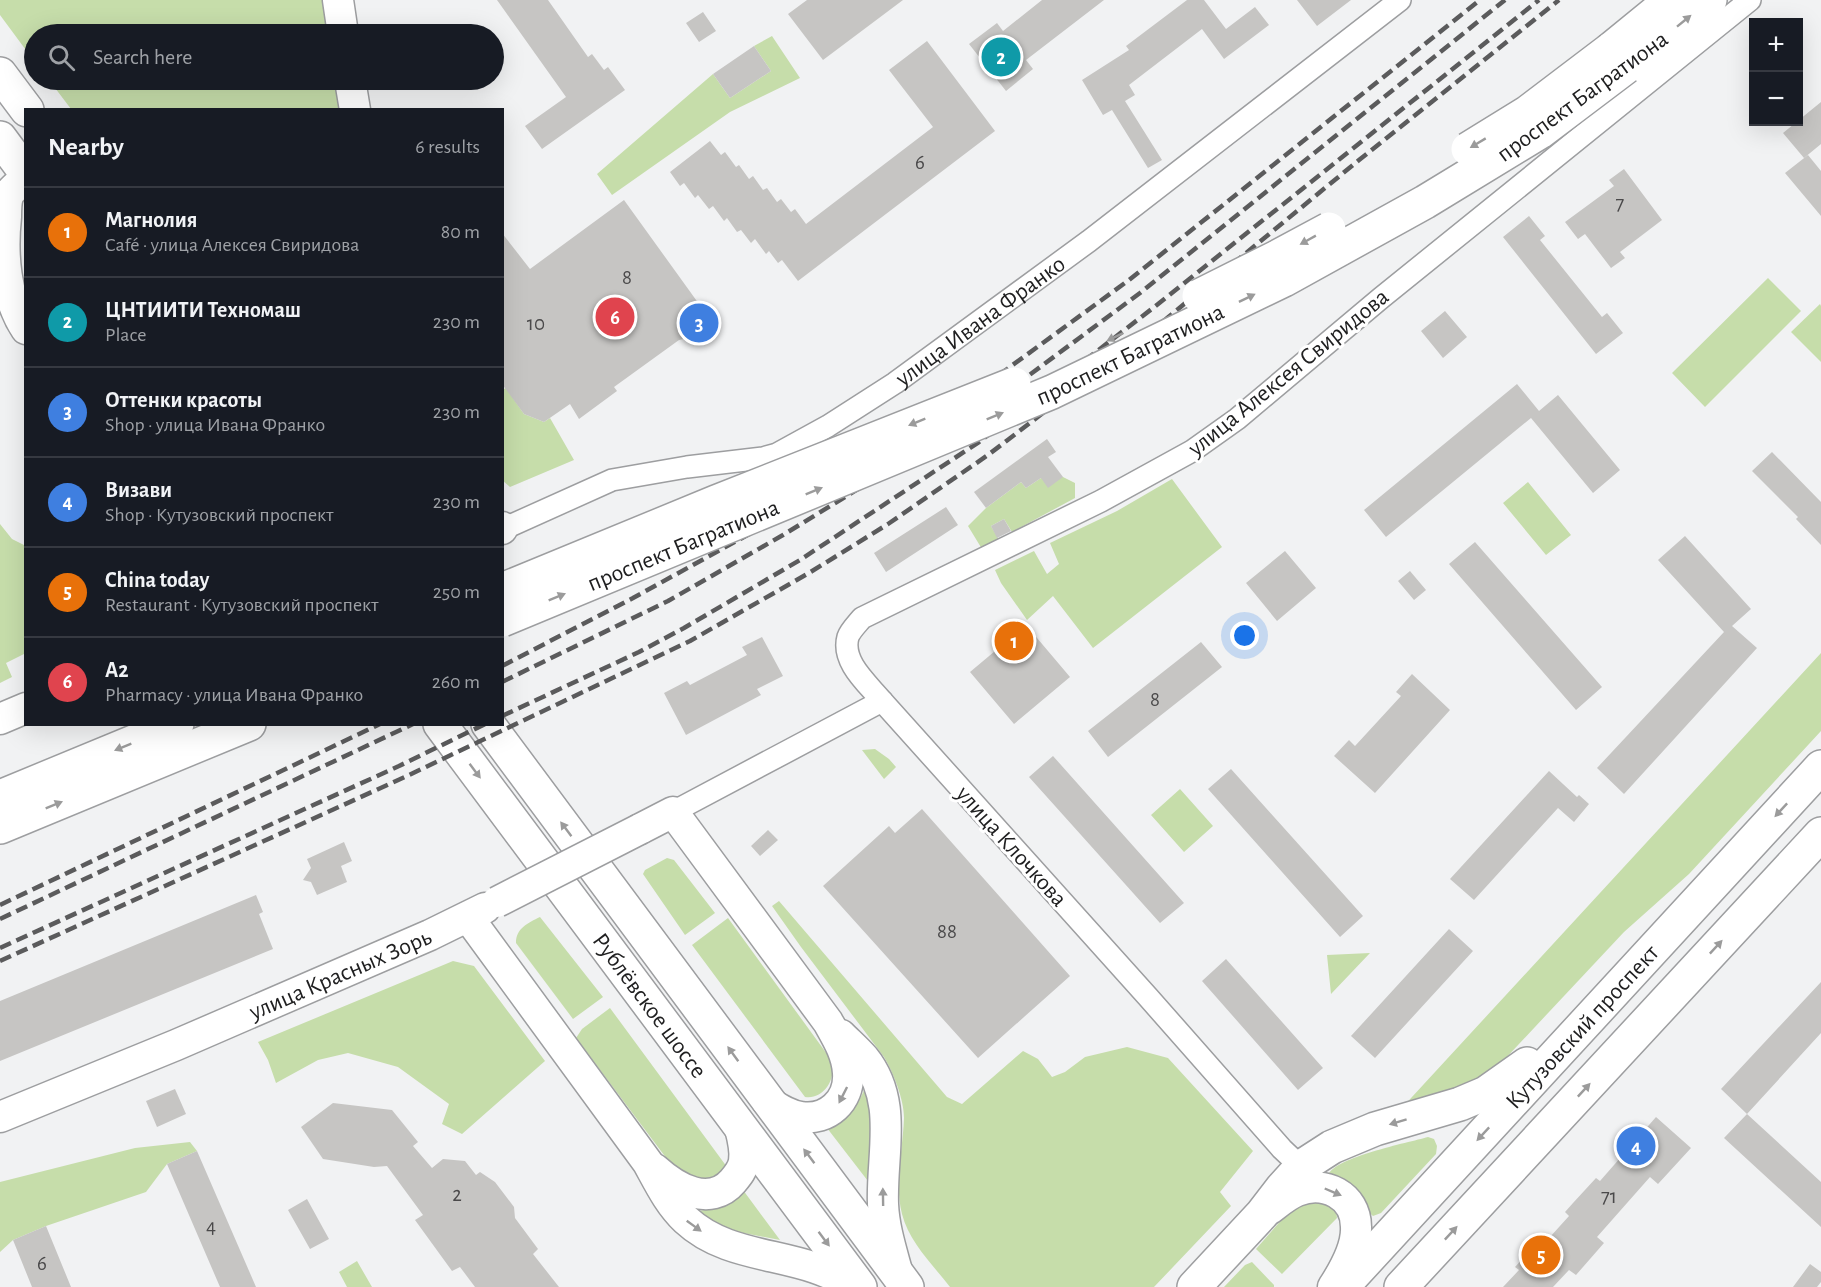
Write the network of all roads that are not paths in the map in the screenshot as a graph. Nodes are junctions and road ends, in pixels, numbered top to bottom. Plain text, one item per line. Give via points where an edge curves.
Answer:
1 (338, 0) edge
2 (1400, 0) edge
3 (1671, 0) edge
4 (1710, 0) edge
5 (1750, 0) edge
6 (342, 24) edge
7 (1618, 58) junction
8 (0, 74) edge
9 (352, 90) edge
10 (26, 108) edge
11 (355, 108) edge
12 (0, 138) edge
13 (24, 170) edge
14 (24, 180) edge
15 (24, 326) edge
16 (504, 528) edge
17 (504, 589) edge
18 (504, 619) edge
19 (882, 701) junction
20 (24, 709) edge
21 (0, 719) edge
22 (172, 726) edge
23 (244, 726) edge
24 (441, 726) edge
25 (489, 726) edge
26 (1821, 767) edge
27 (0, 797) edge
28 (673, 812) junction
29 (0, 827) edge
30 (1821, 834) edge
31 (468, 917) junction
32 (1607, 998) junction
33 (828, 1022) junction
34 (767, 1101) junction
35 (0, 1117) edge
36 (739, 1124) junction
37 (648, 1163) junction
38 (1301, 1167) junction
39 (1262, 1214) junction
40 (903, 1281) edge
41 (853, 1287) edge
42 (860, 1287) edge
43 (1194, 1287) edge
44 (1334, 1287) edge
45 (1341, 1287) edge
46 (1401, 1287) edge

1 - 6 street
2 - 16 street, улица Ивана Франко via 1089,241 895,383 828,426 762,458 612,480
3 - 7 main road, проспект Багратиона
7 -> 4 main road, проспект Багратиона
5 - 19 street, улица Алексея Свиридова via 1237,419 1192,451 1101,501 862,618 848,635 846,647 850,662
7 -> 17 main road, проспект Багратиона, bridge via 1414,182 1277,257 1057,366
18 -> 7 main road, проспект Багратиона, bridge via 1052,392 1284,280 1425,202 1540,132
8 - 10 main road
9 - 11 street
12 - 13 main road
14 - 15 street via 8,196 4,232 12,300
19 - 28 street
19 - 38 street, улица Клочкова
20 - 21 street
22 -> 27 main road
29 -> 23 main road
24 -> 36 main road, Рублёвское шоссе
34 -> 25 main road, Рублёвское шоссе
26 -> 32 main road, Кутузовский проспект
28 - 31 street, улица Красных Зорь, bridge
28 - 33 street
46 -> 30 main road, Кутузовский проспект
31 - 35 street, улица Красных Зорь via 176,1046
31 - 37 street
32 -> 38 main road via 1486,1094 1375,1129 1332,1147
32 -> 45 main road, Кутузовский проспект
33 -> 34 street via 849,1072 844,1097 836,1107 814,1118 783,1112
40 -> 33 street via 887,1233 883,1206 886,1117 882,1094 864,1059
40 -> 34 main road, Рублёвское шоссе
36 - 37 street via 744,1143 741,1172 729,1186 717,1192 704,1195 686,1190 669,1182
36 -> 42 main road, Рублёвское шоссе
37 -> 41 street via 669,1200 709,1237 805,1264
38 - 39 main road
39 - 43 main road
39 -> 44 street via 1294,1192 1309,1187 1328,1188 1342,1196 1351,1208 1356,1227 1354,1243

